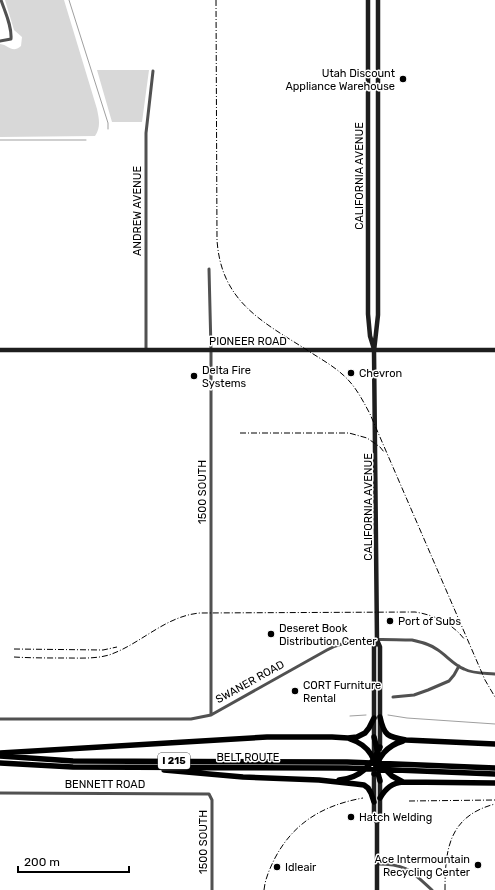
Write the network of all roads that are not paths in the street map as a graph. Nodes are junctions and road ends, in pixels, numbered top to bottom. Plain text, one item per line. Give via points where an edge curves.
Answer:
1 (1, 0) edge
2 (368, 0) edge
3 (378, 0) edge
4 (368, 17) junction
5 (378, 17) junction
6 (0, 41) edge
7 (153, 71) dead end
8 (368, 83) junction
9 (378, 83) junction
10 (368, 140) junction
11 (378, 140) junction
12 (368, 202) junction
13 (378, 202) junction
14 (378, 222) junction
15 (368, 223) junction
16 (368, 262) junction
17 (378, 262) junction
18 (209, 270) dead end
19 (0, 350) edge
20 (146, 350) junction
21 (210, 350) junction
22 (495, 350) edge
23 (374, 351) junction
24 (377, 640) junction
25 (459, 666) junction
26 (495, 674) edge
27 (393, 697) dead end
28 (211, 714) junction
29 (380, 717) junction
30 (374, 718) junction
31 (0, 719) edge
32 (374, 737) joint
33 (348, 738) junction
34 (406, 740) junction
35 (495, 744) edge
36 (0, 752) edge
37 (0, 756) edge
38 (378, 757) junction
39 (0, 763) edge
40 (347, 765) junction
41 (134, 767) junction
42 (402, 767) junction
43 (495, 768) edge
44 (374, 774) joint
45 (495, 774) edge
46 (319, 780) junction
47 (380, 781) joint
48 (403, 782) junction
49 (495, 783) edge
50 (0, 793) edge
51 (210, 794) joint
52 (380, 798) junction
53 (374, 802) junction
54 (377, 823) junction
55 (377, 864) junction
56 (212, 890) edge
57 (377, 890) edge
58 (432, 890) edge

1 - 6 street via 10,29 10,39
2 - 4 main road, CALIFORNIA AVENUE
3 - 5 main road, CALIFORNIA AVENUE
4 - 5 main road
4 - 8 main road, CALIFORNIA AVENUE
5 - 9 main road, CALIFORNIA AVENUE
7 - 20 street, ANDREW AVENUE via 146,133
8 - 9 main road
8 - 10 main road, CALIFORNIA AVENUE
9 - 11 main road, CALIFORNIA AVENUE
10 - 11 main road
10 - 12 main road, CALIFORNIA AVENUE
11 - 13 main road, CALIFORNIA AVENUE
12 - 13 main road
12 - 15 main road, CALIFORNIA AVENUE
13 - 14 main road, CALIFORNIA AVENUE
14 - 15 main road
14 - 17 main road, CALIFORNIA AVENUE
15 - 16 main road, CALIFORNIA AVENUE
16 - 17 main road
16 - 23 main road, CALIFORNIA AVENUE via 369,322
17 - 23 main road, CALIFORNIA AVENUE via 378,323
18 - 21 street, 1500 SOUTH
19 - 20 main road, PIONEER ROAD
20 - 21 main road, PIONEER ROAD
21 - 23 main road, PIONEER ROAD
21 - 28 street, 1500 SOUTH
22 - 23 main road, PIONEER ROAD
23 - 24 main road, CALIFORNIA AVENUE
24 - 25 street, SWANER ROAD via 420,642 438,650
24 - 28 street, SWANER ROAD via 353,640 335,645
24 - 29 main road, CALIFORNIA AVENUE via 380,647
24 - 30 main road, CALIFORNIA AVENUE via 374,647
25 - 26 street, SWANER ROAD via 477,673
25 - 27 street via 449,680 428,690 414,695
28 - 31 street, SWANER ROAD via 191,719
29 - 34 highway via 386,734
29 - 38 main road, CALIFORNIA AVENUE
30 - 32 main road, CALIFORNIA AVENUE
30 - 33 highway via 365,733
32 - 38 highway
33 - 36 highway via 267,736
33 - 38 highway via 359,742
34 - 35 highway
34 - 38 highway via 391,746
37 - 40 highway, BELT ROUTE / I 215 via 73,761
38 - 44 highway
38 - 46 highway via 354,777
38 - 47 highway
38 - 48 highway via 383,768
39 - 41 highway, BELT ROUTE / I 215
40 - 41 highway, BELT ROUTE / I 215
40 - 42 highway, BELT ROUTE / I 215
41 - 46 highway via 243,777
42 - 43 highway, BELT ROUTE / I 215
42 - 45 highway, BELT ROUTE / I 215
44 - 53 main road
46 - 53 highway via 364,785 370,790
47 - 52 main road
48 - 49 highway
48 - 52 highway via 389,787
50 - 51 street, BENNETT ROAD
51 - 56 street, 1500 SOUTH
52 - 54 main road via 380,817
53 - 54 main road via 374,818
54 - 55 main road
55 - 57 main road
55 - 58 street via 394,864 405,868

